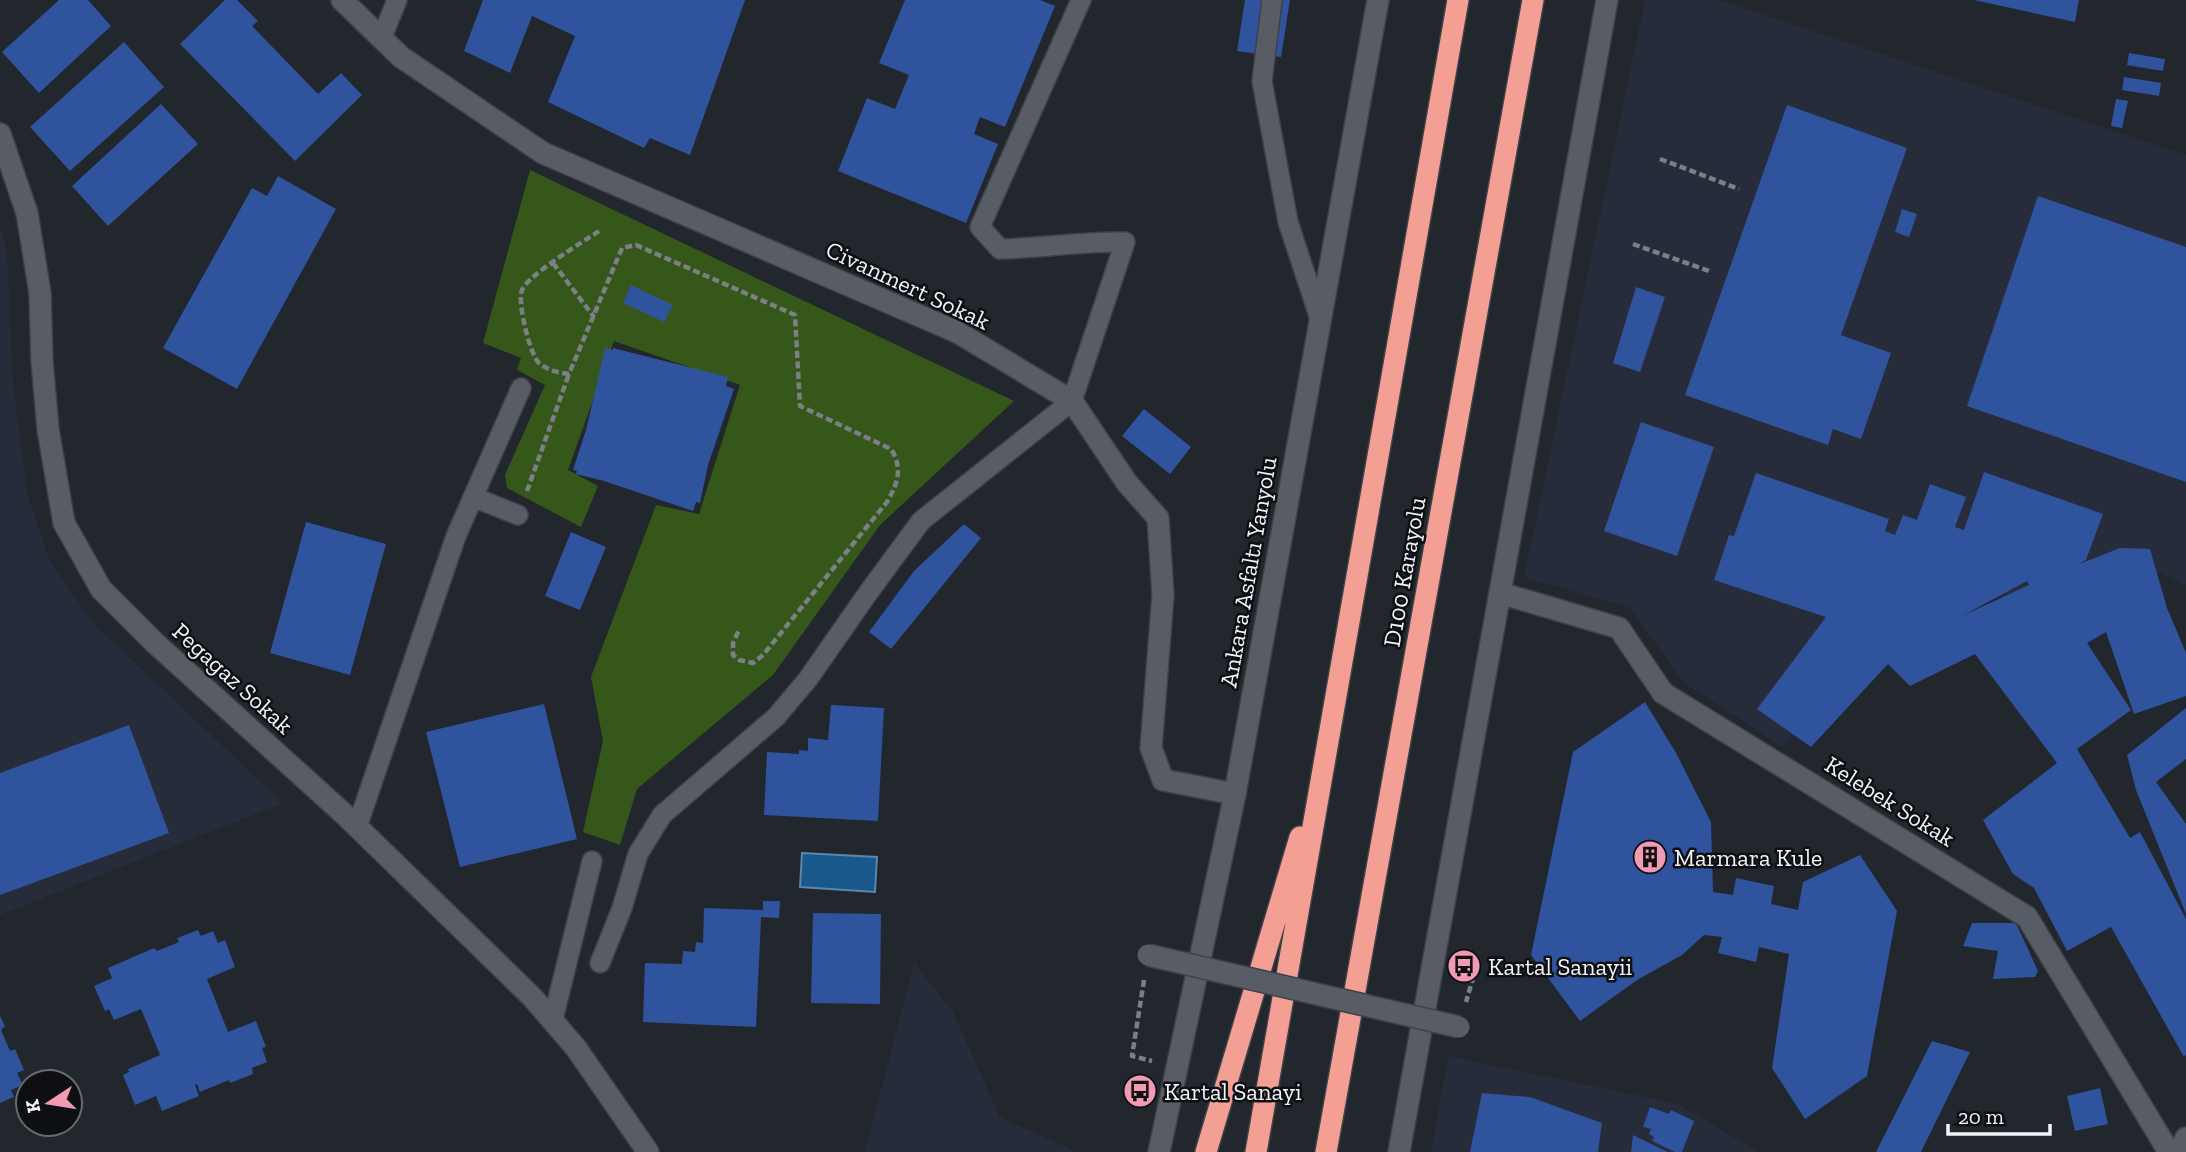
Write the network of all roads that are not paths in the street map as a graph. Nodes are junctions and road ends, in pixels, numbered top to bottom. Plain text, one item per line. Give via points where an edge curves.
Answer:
1 (342, 0) edge
2 (397, 0) edge
3 (1082, 0) edge
4 (1272, 0) edge
5 (1378, 0) edge
6 (1458, 0) edge
7 (1533, 0) edge
8 (1607, 0) edge
9 (382, 37) junction
10 (0, 134) edge
11 (1321, 319) junction
12 (521, 388) dead end
13 (1072, 401) junction
14 (473, 497) junction
15 (518, 515) road end
16 (1500, 593) junction
17 (1330, 738) junction
18 (1235, 793) junction
19 (357, 827) junction
20 (592, 861) dead end
21 (1148, 955) road end
22 (600, 963) dead end
23 (553, 1019) junction
24 (1460, 1027) road end
25 (2186, 1138) edge
26 (648, 1152) edge
27 (1159, 1152) edge
28 (1206, 1152) edge
29 (1256, 1152) edge
30 (1326, 1152) edge
31 (1399, 1152) edge
32 (2169, 1152) edge
33 (2180, 1152) edge

1 - 9 street, Civanmert Sokak
2 - 9 lane
3 - 13 lane via 980,227 1000,249 1125,242
4 - 11 lane via 1262,81 1288,222
5 - 11 street, Ankara Asfaltı Yanyolu
6 - 17 highway, D100 Karayolu
7 - 30 highway, D100 Karayolu
8 - 16 street
9 - 13 street, Civanmert Sokak via 401,57 543,153 957,332
10 - 19 street, Pegagaz Sokak via 27,213 40,293 48,429 64,523 101,589
11 - 18 street, Ankara Asfaltı Yanyolu
12 - 14 lane
13 - 18 street, Civanmert Sokak via 1158,518 1163,595 1151,748 1163,780
13 - 22 lane via 921,521 776,717 662,815 638,854
14 - 15 lane
14 - 19 lane
16 - 31 street
16 - 32 street, Kelebek Sokak via 1619,628 1663,693 2027,917
17 - 28 highway
17 - 29 highway, D100 Karayolu
18 - 27 street, Ankara Asfaltı Yanyolu
19 - 23 street, Pegagaz Sokak
20 - 23 lane
21 - 24 street, bridge
23 - 26 street, Pegagaz Sokak
25 - 33 street

